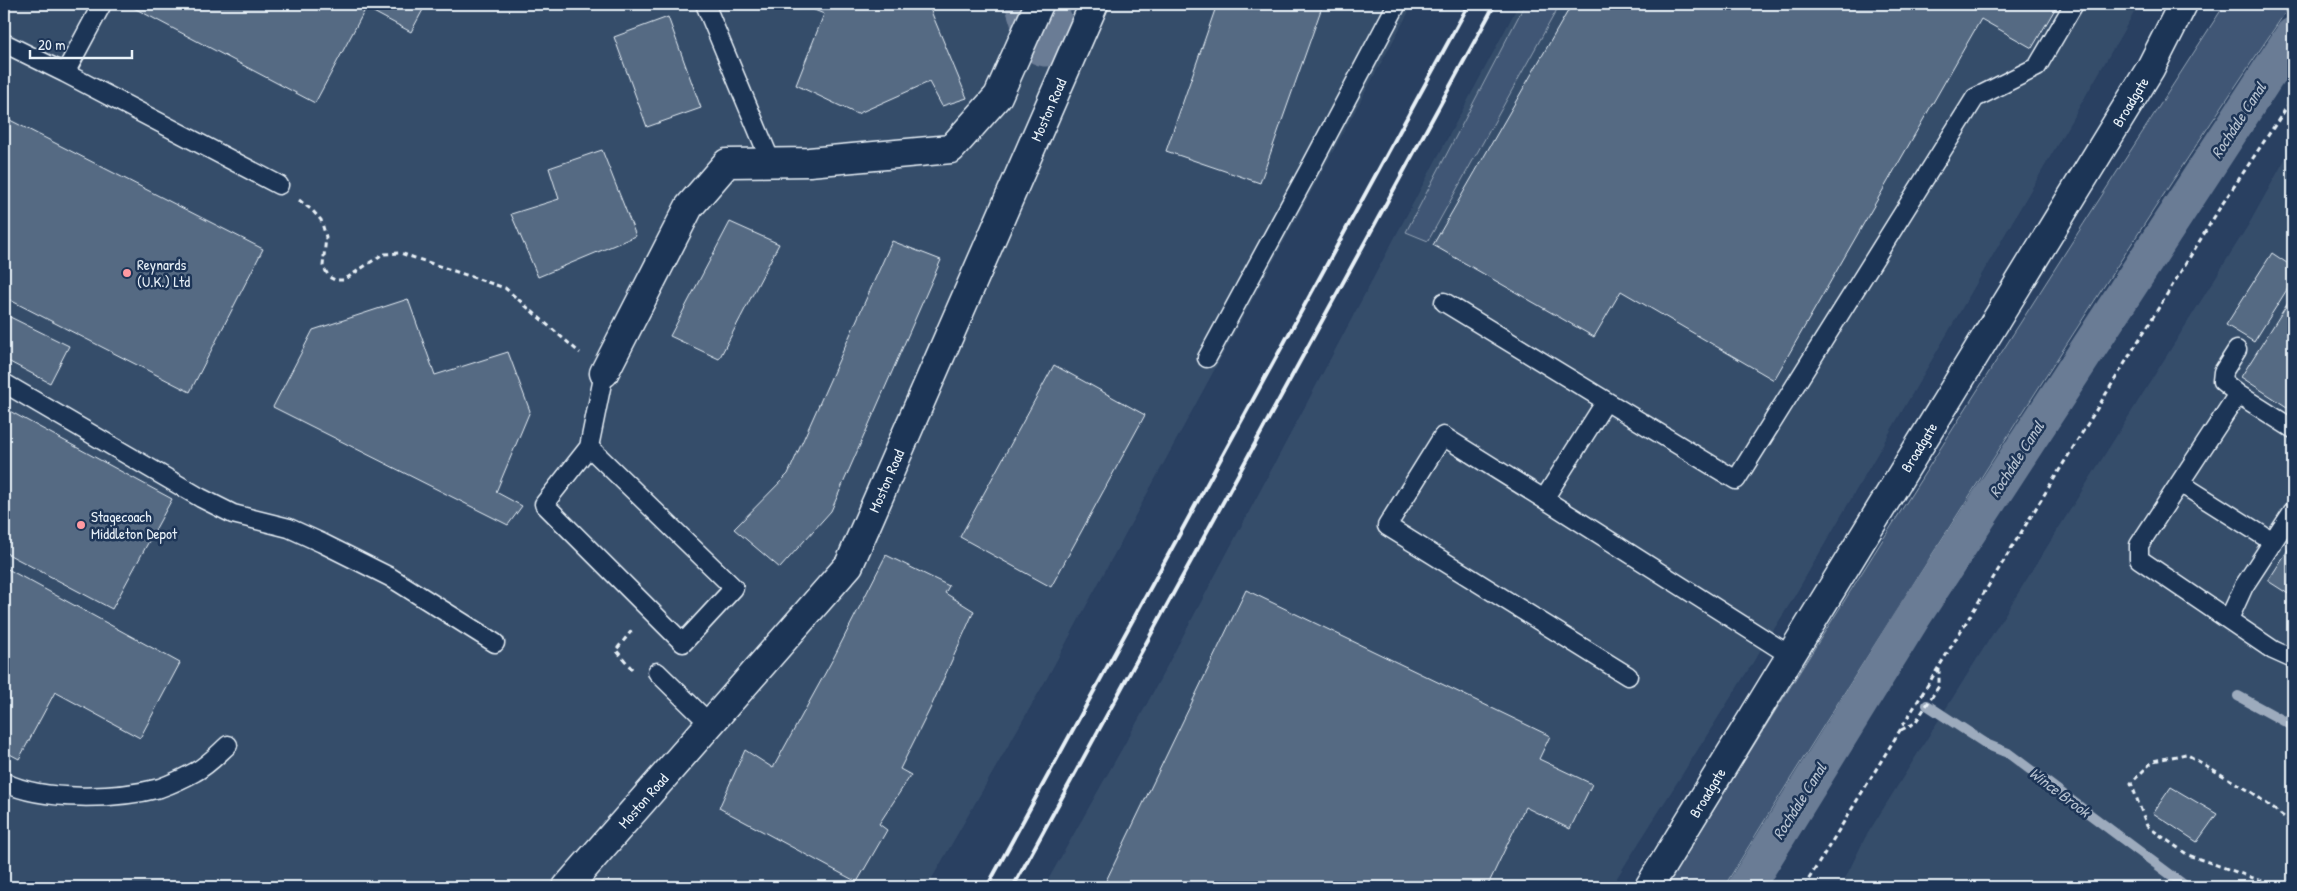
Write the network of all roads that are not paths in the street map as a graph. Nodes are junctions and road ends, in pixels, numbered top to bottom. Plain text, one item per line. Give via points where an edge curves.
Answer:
1 (102, 4) edge
2 (705, 4) edge
3 (1039, 4) edge
4 (1094, 4) edge
5 (1397, 4) edge
6 (2074, 4) edge
7 (2183, 4) edge
8 (4, 43) edge
9 (66, 73) junction
10 (771, 162) junction
11 (279, 185) road end
12 (1444, 302) dead end
13 (2238, 350) dead end
14 (1207, 358) dead end
15 (604, 373) joint
16 (4, 383) edge
17 (2238, 394) junction
18 (1606, 401) junction
19 (2293, 429) edge
20 (590, 447) junction
21 (2180, 483) junction
22 (1544, 499) junction
23 (2293, 511) edge
24 (2273, 542) junction
25 (2229, 619) junction
26 (495, 643) dead end
27 (1791, 656) junction
28 (2293, 659) edge
29 (657, 672) road end
30 (1628, 676) dead end
31 (710, 724) junction
32 (228, 745) dead end
33 (4, 782) edge
34 (567, 887) edge
35 (1650, 887) edge

1 - 9 lane
2 - 10 lane
3 - 10 street via 998,96 951,149 809,162
4 - 31 street, Moston Road via 849,565
5 - 14 lane
6 - 18 lane via 2037,67 1975,98 1736,480
7 - 27 street, Broadgate via 2150,70
8 - 9 lane
9 - 11 lane
10 - 15 street via 727,163 689,208
12 - 18 lane
13 - 17 lane via 2223,372 2222,381
15 - 20 lane
16 - 26 lane via 201,498 233,514 289,528 322,543 390,578
17 - 19 lane
17 - 21 lane
18 - 22 lane
20 - 20 lane via 544,504 683,643 734,588
21 - 24 lane
21 - 25 lane via 2140,545 2139,559
22 - 27 lane
22 - 30 lane via 1443,436 1387,526
23 - 24 lane
24 - 25 lane via 2244,586
25 - 28 lane via 2273,650
27 - 35 street, Broadgate
29 - 31 lane
31 - 34 street, Moston Road
32 - 33 lane via 198,771 160,788 78,796 38,793

